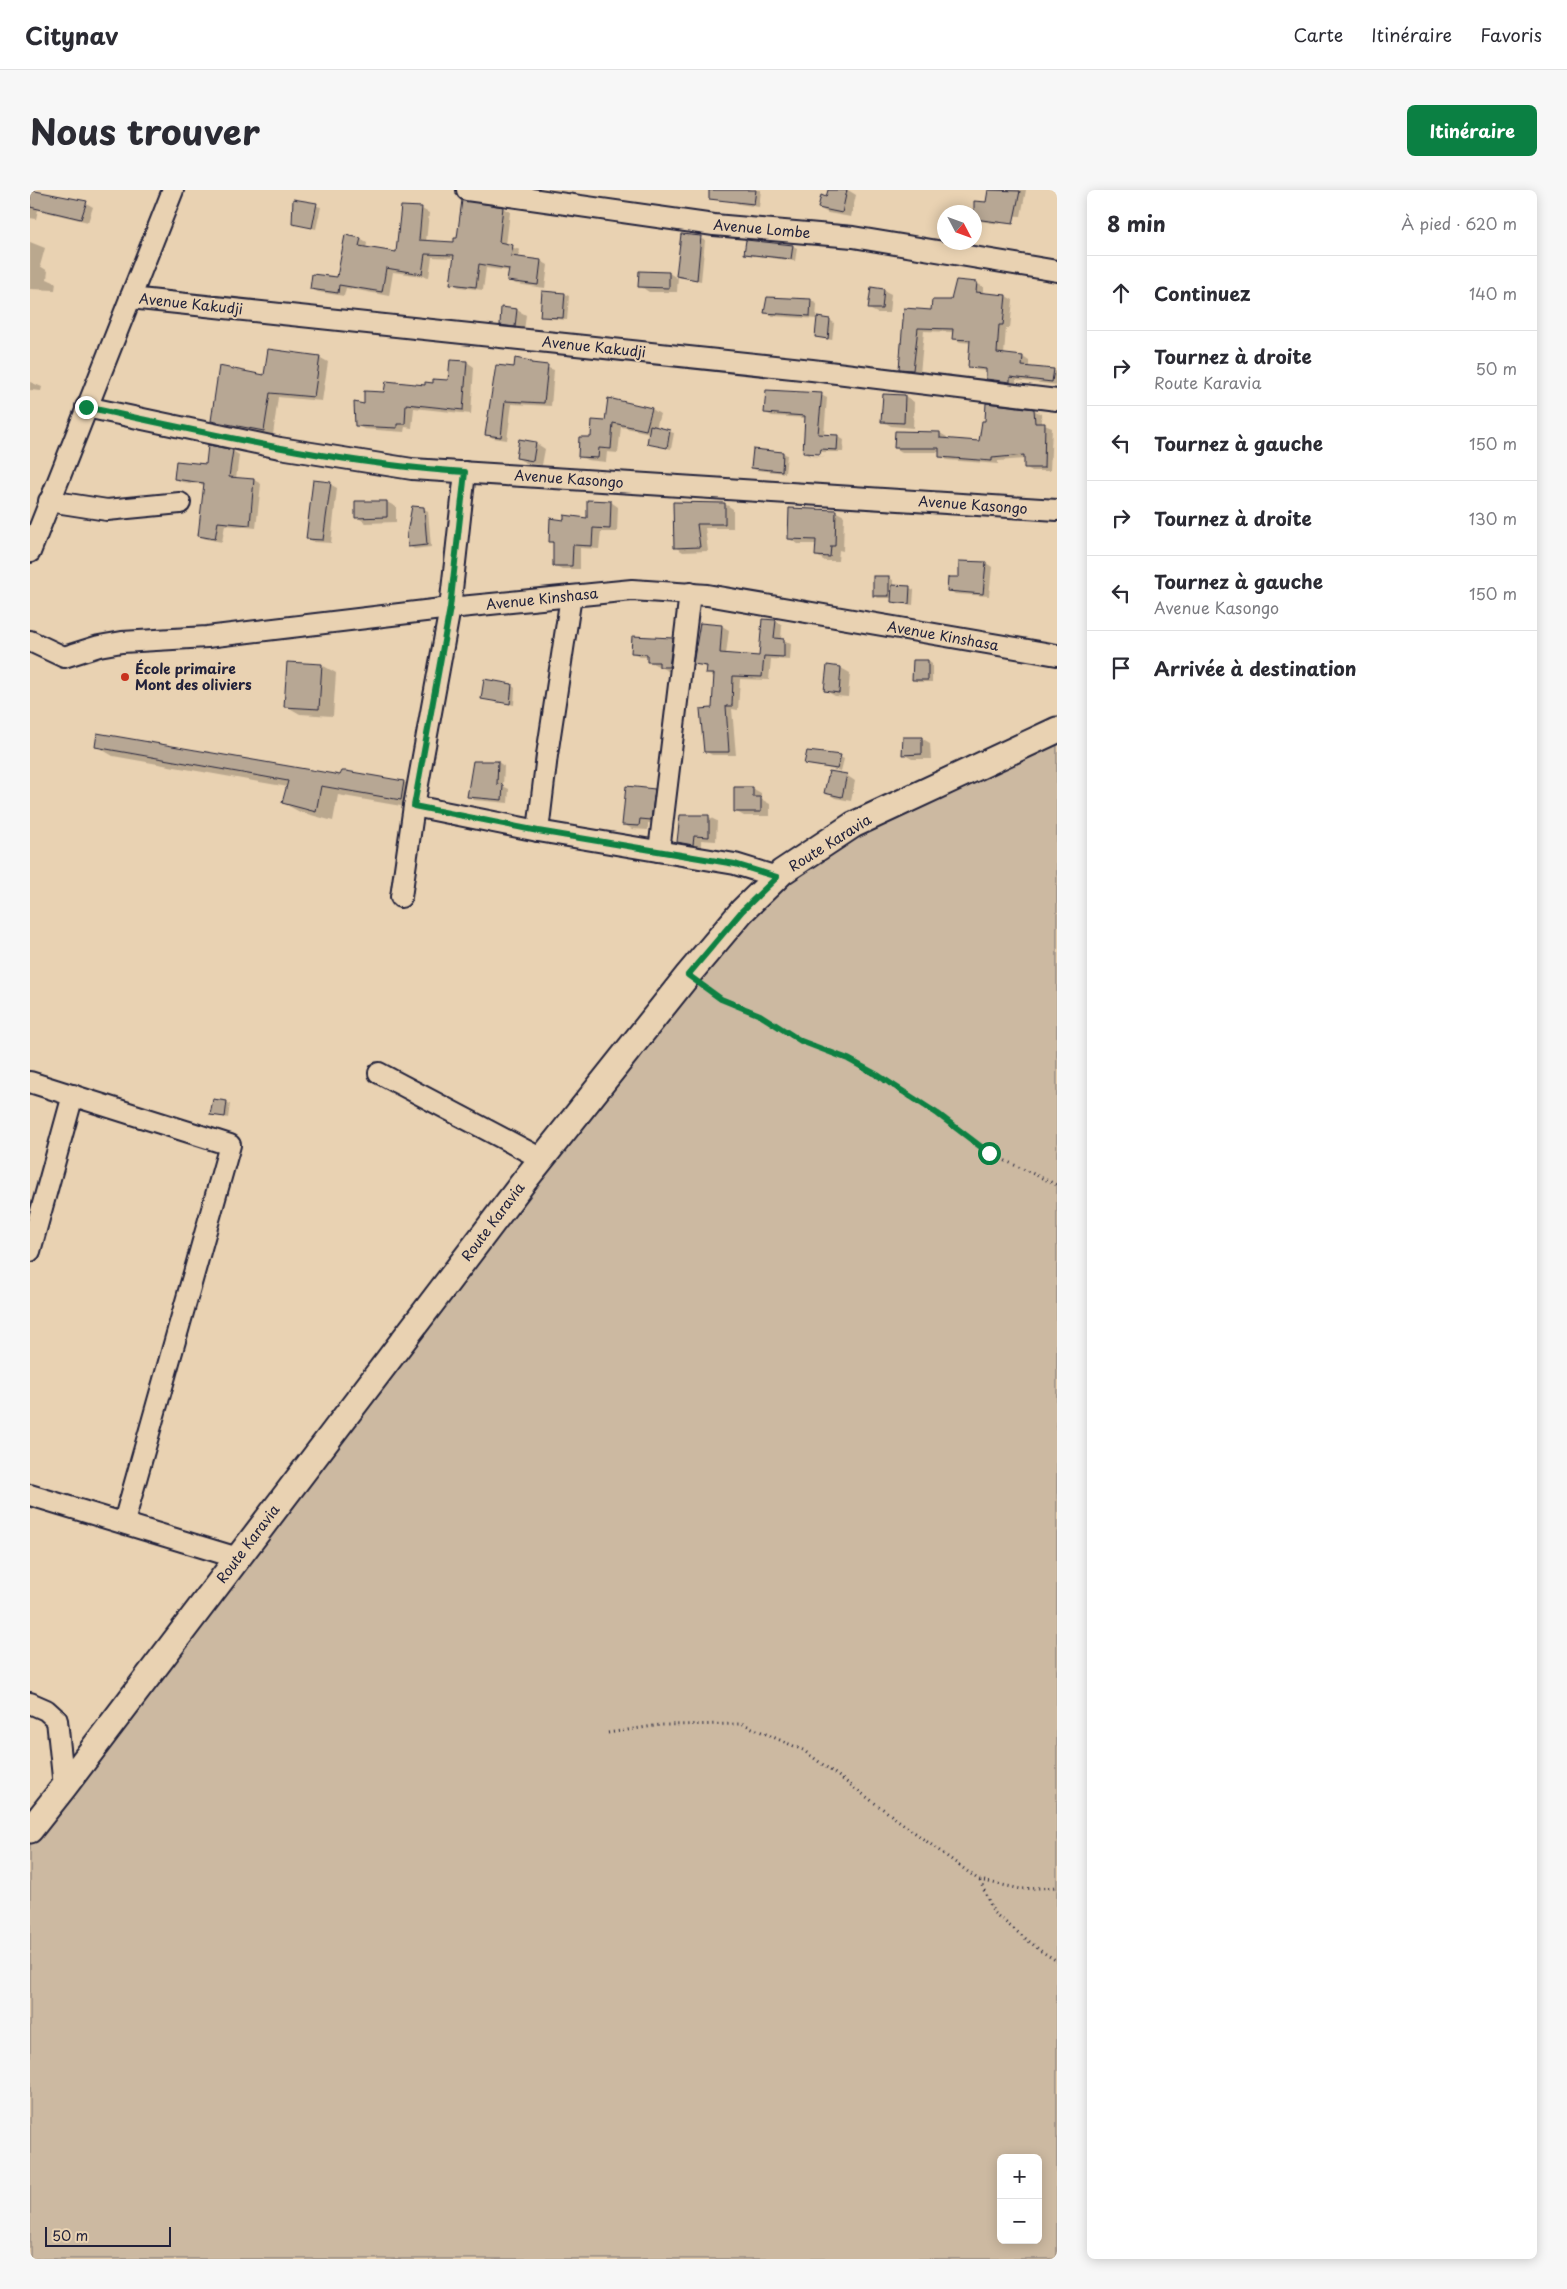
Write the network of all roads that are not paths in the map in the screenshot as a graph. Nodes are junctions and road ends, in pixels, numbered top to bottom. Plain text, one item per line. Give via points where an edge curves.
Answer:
1 (173, 190) edge
2 (467, 190) edge
3 (1057, 271) edge
4 (130, 298) junction
5 (1057, 400) edge
6 (86, 407) junction
7 (465, 472) junction
8 (49, 501) junction
9 (180, 503) dead end
10 (1057, 510) edge
11 (30, 552) edge
12 (690, 593) junction
13 (572, 596) junction
14 (450, 608) junction
15 (30, 641) edge
16 (1057, 655) edge
17 (1057, 730) edge
18 (414, 806) junction
19 (538, 831) junction
20 (659, 851) junction
21 (777, 877) junction
22 (401, 897) dead end
23 (379, 1073) dead end
24 (30, 1082) edge
25 (73, 1095) junction
26 (542, 1159) junction
27 (30, 1251) edge
28 (30, 1495) edge
29 (124, 1522) junction
30 (238, 1558) junction
31 (30, 1703) edge
32 (64, 1787) junction
33 (30, 1830) edge

1 - 4 street
2 - 3 street, Avenue Lombe via 714,225 853,237
4 - 5 street, Avenue Kakudji via 812,370
4 - 6 street
6 - 7 street, Avenue Kasongo via 280,448 412,469
6 - 8 street
7 - 10 street, Avenue Kasongo
7 - 14 street
8 - 9 street via 107,510
8 - 11 street
12 - 13 street, Avenue Kinshasa via 632,590
12 - 16 street, Avenue Kinshasa
12 - 20 street
13 - 14 street, Avenue Kinshasa
13 - 19 street
14 - 15 street, Avenue Kinshasa via 207,637 122,642 64,657
14 - 18 street
17 - 21 street, Route Karavia via 854,825
18 - 19 street
18 - 22 street
19 - 20 street
20 - 21 street via 735,864
21 - 26 street, Route Karavia via 742,911 688,975
23 - 26 street
24 - 25 street
25 - 27 street
25 - 29 street via 230,1146
26 - 30 street, Route Karavia
28 - 29 street
29 - 30 street
30 - 32 street, Route Karavia
31 - 32 street via 58,1720
32 - 33 street, Route Karavia

